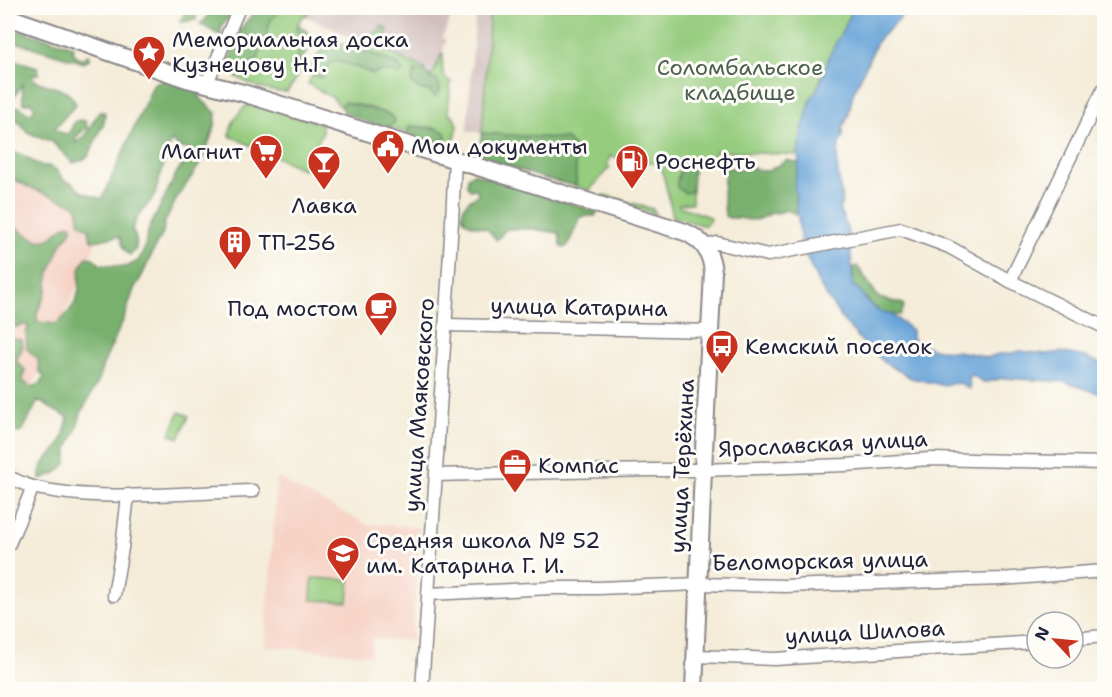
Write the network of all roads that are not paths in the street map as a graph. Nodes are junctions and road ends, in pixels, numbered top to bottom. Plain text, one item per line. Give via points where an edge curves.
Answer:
1 (239, 8) edge
2 (8, 17) edge
3 (207, 83) junction
4 (1104, 88) edge
5 (455, 159) junction
6 (705, 246) junction
7 (1010, 281) junction
8 (446, 325) junction
9 (1104, 327) edge
10 (711, 331) junction
11 (1104, 463) edge
12 (703, 470) junction
13 (436, 475) junction
14 (8, 477) edge
15 (33, 487) junction
16 (253, 491) dead end
17 (129, 495) junction
18 (8, 546) edge
19 (1104, 571) edge
20 (699, 584) junction
21 (428, 594) junction
22 (114, 595) dead end
23 (1104, 636) edge
24 (1085, 638) edge
25 (1025, 643) edge
26 (696, 656) junction
27 (422, 690) edge
28 (694, 690) edge

1 - 3 street
2 - 3 main road
3 - 5 main road
4 - 7 street
5 - 6 main road via 685,232
5 - 8 street, улица Маяковского
6 - 7 street via 717,243 768,255 901,229 949,247
6 - 10 main road, улица Терёхина via 713,272
7 - 9 street
8 - 10 street, улица Катарина
8 - 13 street, улица Маяковского
10 - 12 main road, улица Терёхина
11 - 12 street, Ярославская улица via 930,459
12 - 13 street, Ярославская улица
12 - 20 main road, улица Терёхина
13 - 21 street, улица Маяковского
14 - 15 street
15 - 17 street via 75,494
15 - 18 street
16 - 17 street
17 - 22 street
19 - 20 street, Беломорская улица via 1001,579
20 - 21 street, Беломорская улица
20 - 26 main road, улица Терёхина
21 - 27 street, улица Маяковского
23 - 24 street
25 - 26 street, улица Шилова via 776,659
26 - 28 main road, улица Терёхина

